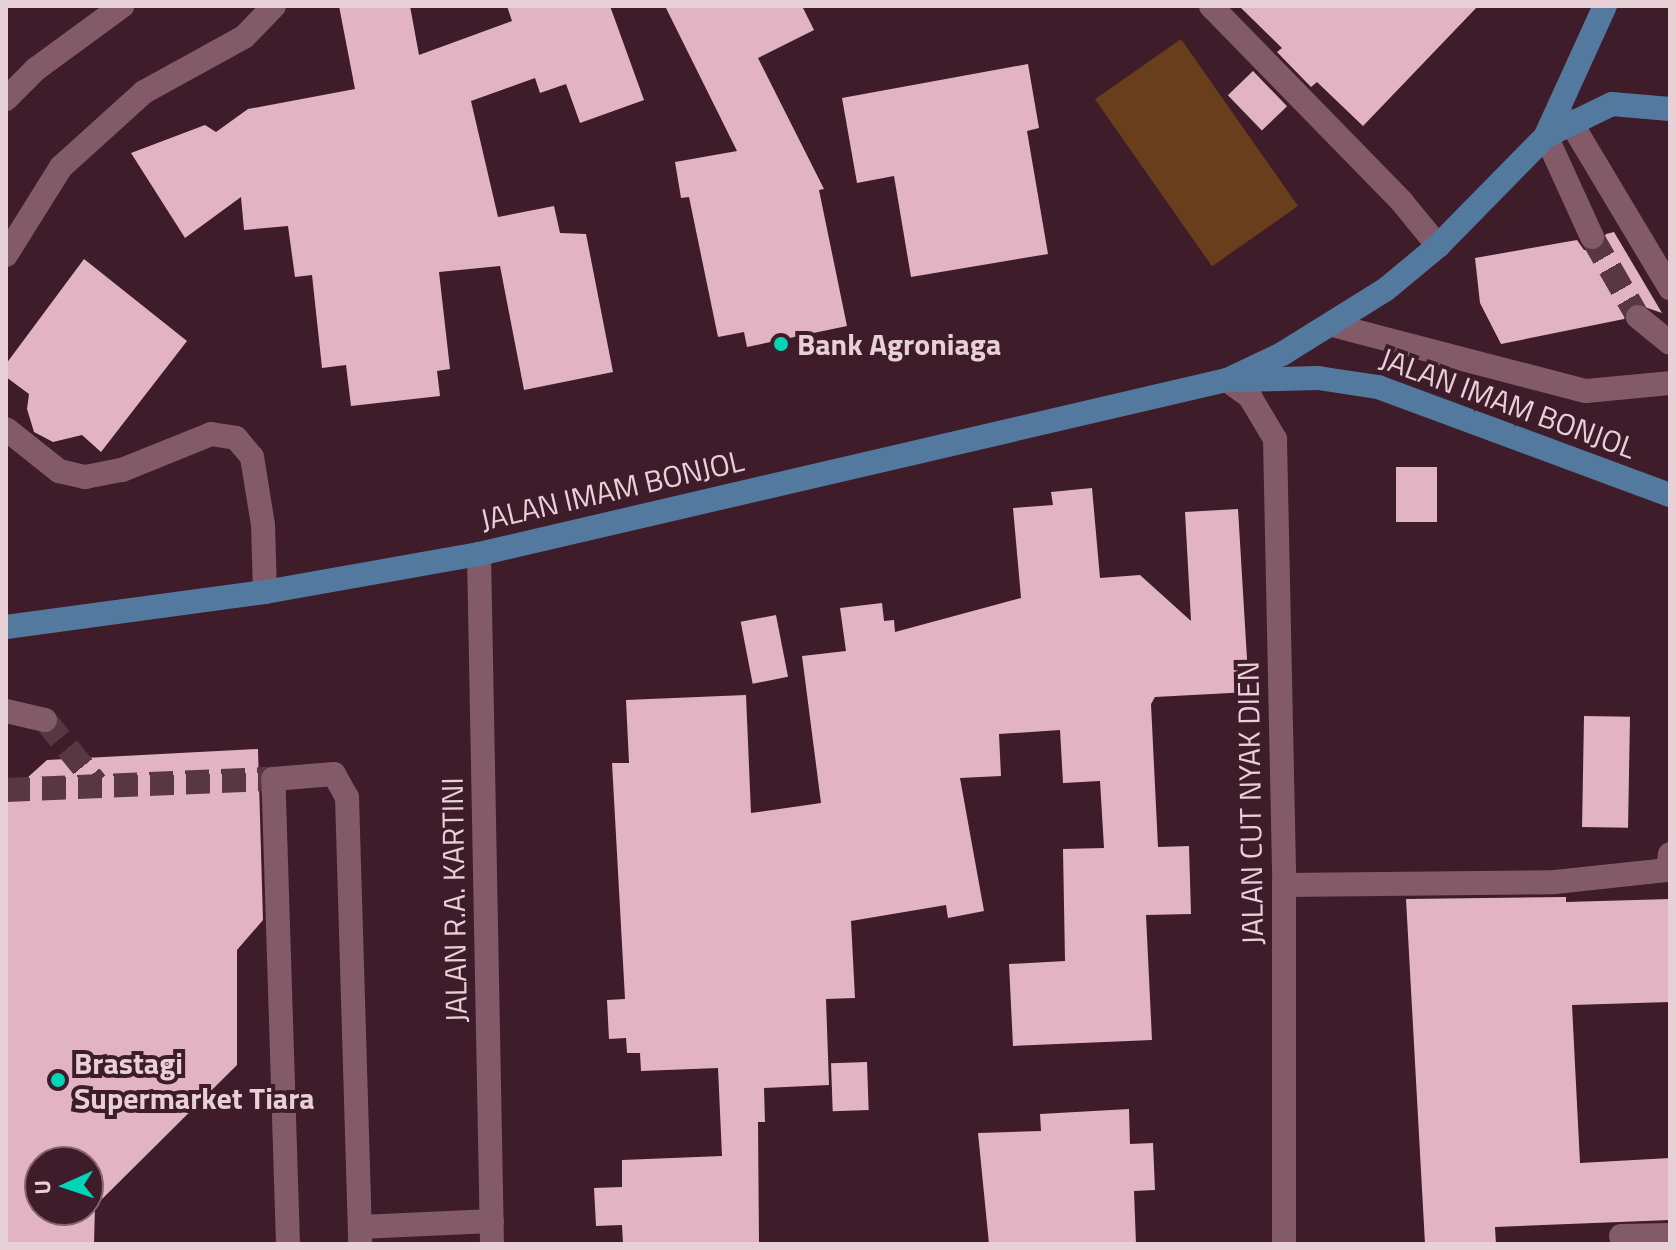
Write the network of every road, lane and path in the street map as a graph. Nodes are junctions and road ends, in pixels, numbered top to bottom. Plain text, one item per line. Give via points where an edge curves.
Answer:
1 (122, 6) edge
2 (274, 6) edge
3 (1211, 6) edge
4 (1605, 6) edge
5 (6, 99) edge
6 (1670, 109) edge
7 (1570, 121) junction
8 (1546, 136) junction
9 (1592, 237) tunnel mouth
10 (1438, 246) junction
11 (6, 255) edge
12 (1670, 288) edge
13 (1638, 317) tunnel mouth
14 (1332, 325) junction
15 (1670, 343) edge
16 (1227, 380) junction
17 (1670, 383) edge
18 (6, 429) edge
19 (1670, 495) edge
20 (479, 554) junction
21 (265, 592) junction
22 (6, 627) edge
23 (6, 711) edge
24 (45, 720) tunnel mouth
25 (1669, 865) edge
26 (1284, 885) junction
27 (492, 1233) edge
28 (1670, 1235) edge
29 (360, 1236) edge
30 (1621, 1236) dead end
31 (288, 1244) edge
32 (1284, 1244) edge

1 - 5 street via 36,69
2 - 11 street via 244,37 144,92 61,167
3 - 10 street via 1402,202
4 - 8 main road, JALAN IMAM BONJOL
6 - 7 main road, JALAN IMAM BONJOL via 1636,102 1612,104
7 - 8 main road, JALAN IMAM BONJOL
7 - 12 street
8 - 9 street
8 - 10 main road, JALAN IMAM BONJOL
10 - 14 main road, JALAN IMAM BONJOL
13 - 15 street
14 - 16 main road, JALAN IMAM BONJOL
14 - 17 street via 1586,391
16 - 19 main road, JALAN IMAM BONJOL via 1318,378 1378,387
16 - 20 main road, JALAN IMAM BONJOL
16 - 26 street, JALAN CUT NYAK DIEN via 1250,397 1275,439
18 - 21 street via 59,471 85,477 122,470 211,434 236,438 252,457 263,525
20 - 21 main road, JALAN IMAM BONJOL
20 - 27 street, JALAN R.A. KARTINI
21 - 22 main road, JALAN IMAM BONJOL
23 - 24 street
25 - 26 street via 1555,882
26 - 32 street, JALAN CUT NYAK DIEN
27 - 29 street
28 - 30 street
29 - 31 street via 347,797 334,774 273,779

